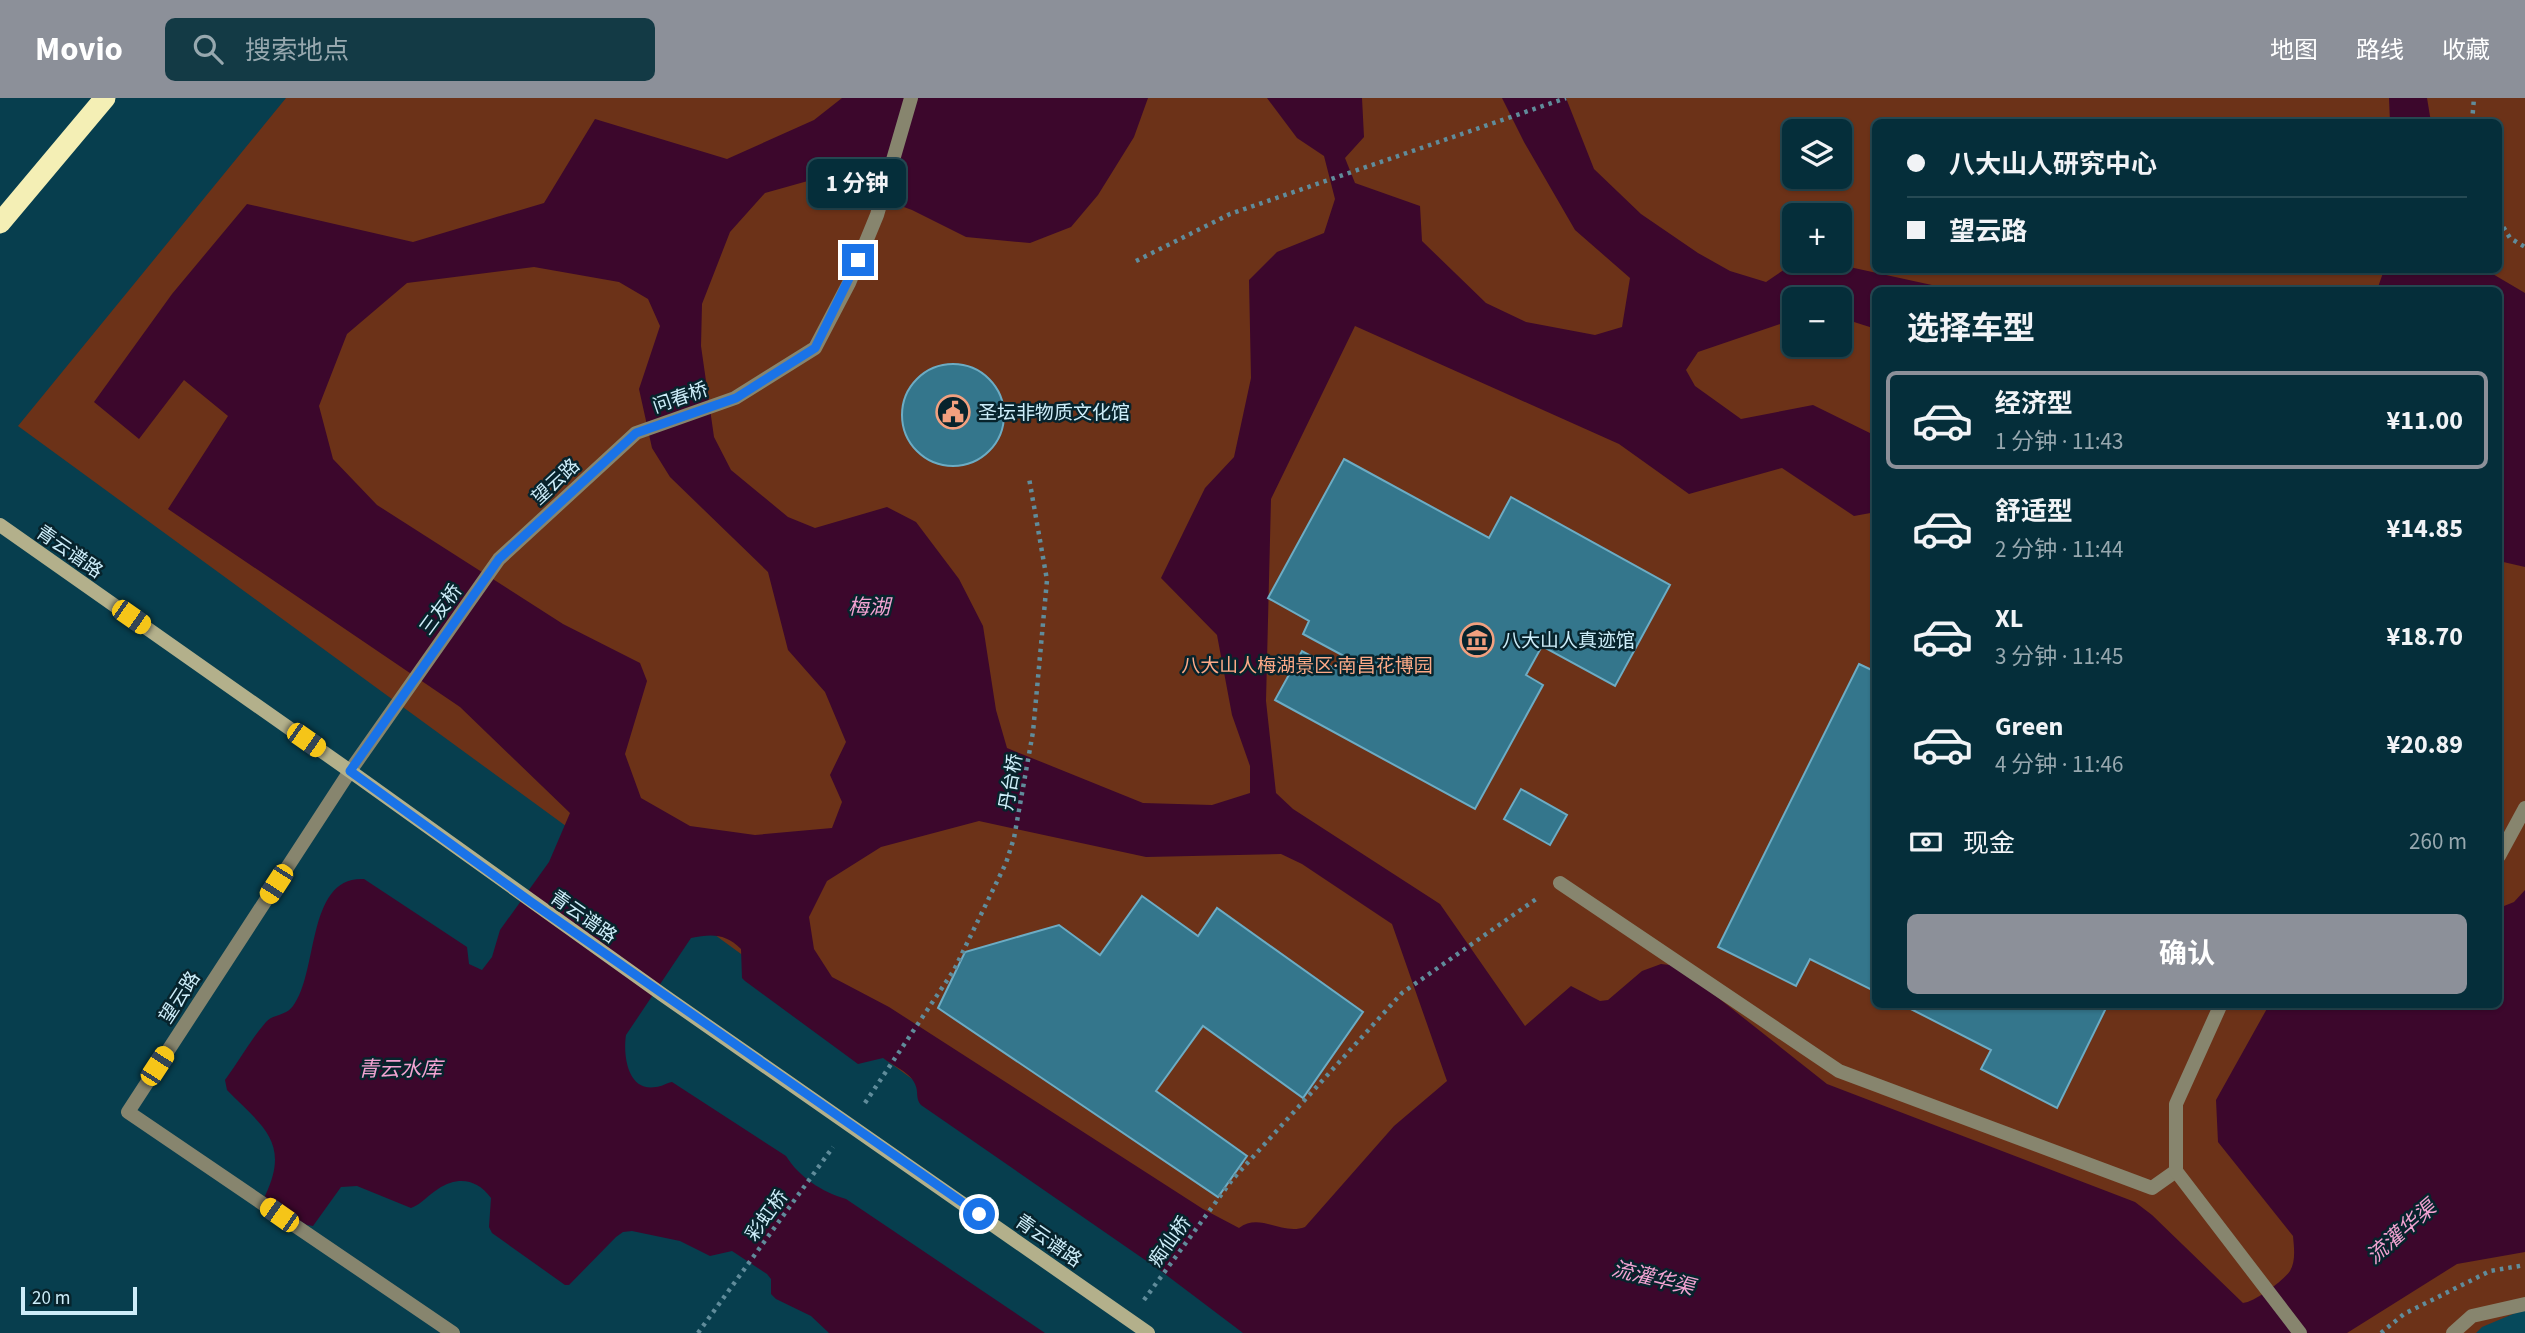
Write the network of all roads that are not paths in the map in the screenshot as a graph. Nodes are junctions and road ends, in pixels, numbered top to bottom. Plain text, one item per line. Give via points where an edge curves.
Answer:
1 (105, 98) edge
2 (911, 98) edge
3 (0, 223) edge
4 (636, 433) joint
5 (0, 525) edge
6 (499, 559) joint
7 (411, 681) joint
8 (350, 771) junction
9 (2525, 808) edge
10 (2502, 850) edge
11 (1560, 883) road end
12 (2219, 1008) edge
13 (2176, 1171) junction
14 (2525, 1304) edge
15 (453, 1333) edge
16 (1148, 1333) edge
17 (2300, 1333) edge
18 (2453, 1333) edge

1 - 3 highway
2 - 4 street, 问春桥 via 877,215 815,348 736,398
4 - 6 street, 望云路
5 - 8 street, 青云谱路
6 - 7 street, 三友桥
7 - 8 street, 望云路
8 - 15 street, 望云路 via 128,1112
8 - 16 street, 青云谱路
9 - 10 street
11 - 13 street via 1839,1071 2152,1188
12 - 13 street via 2176,1104
13 - 17 street
14 - 18 street via 2472,1316

